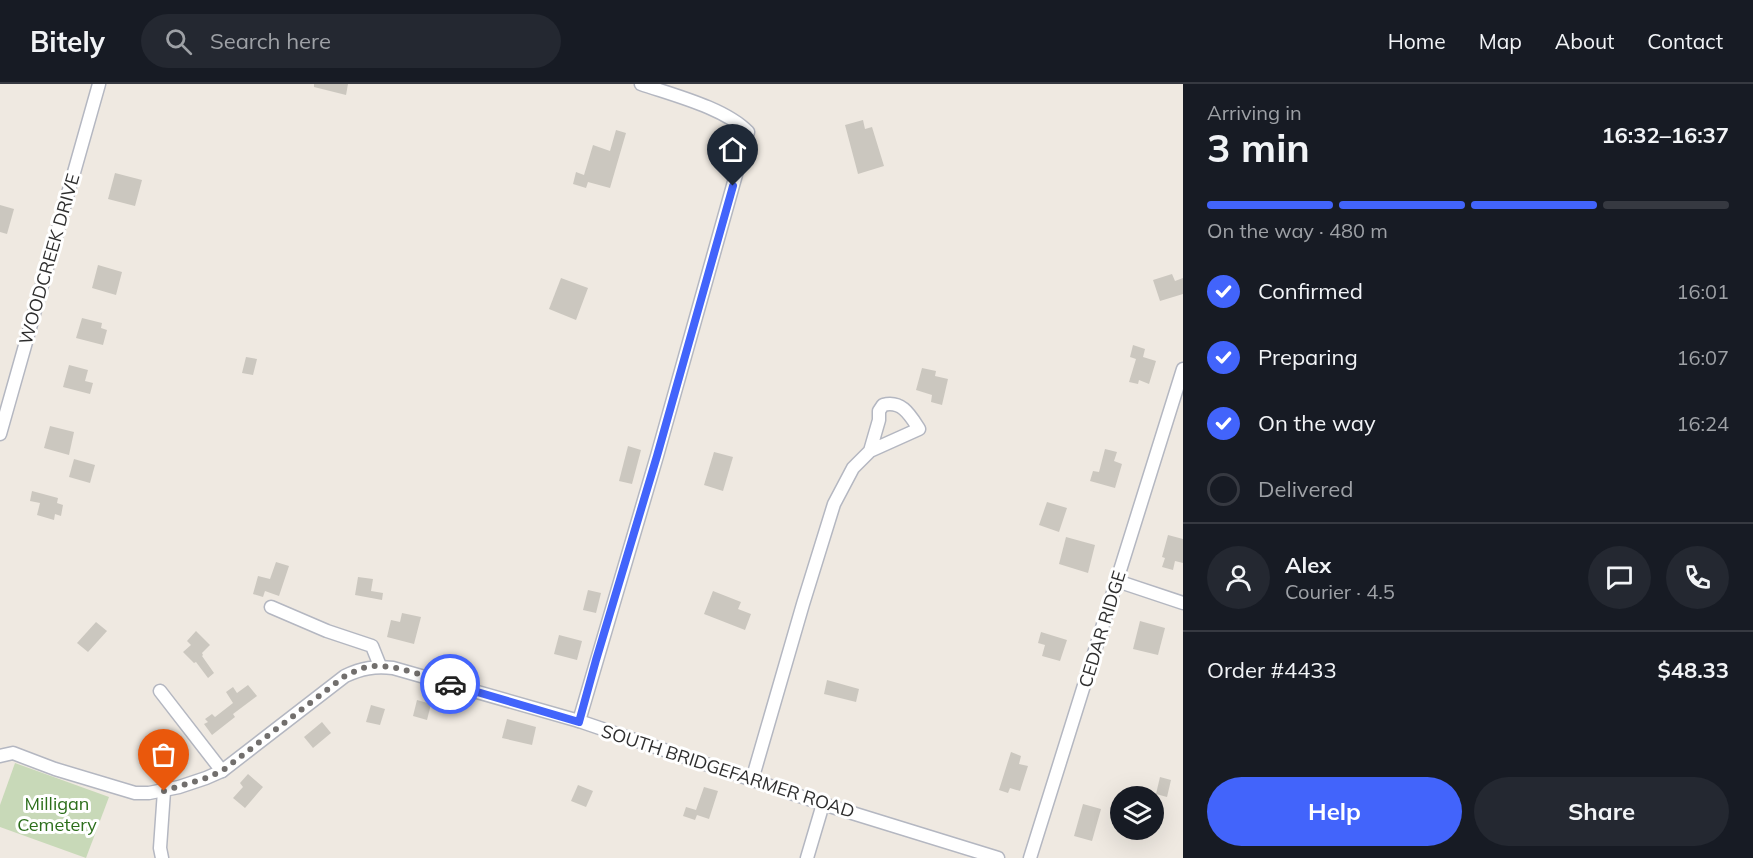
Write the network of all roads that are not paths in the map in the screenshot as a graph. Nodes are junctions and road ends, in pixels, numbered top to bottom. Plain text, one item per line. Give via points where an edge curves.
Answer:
1 (99, 84) edge
2 (641, 84) edge
3 (1183, 369) edge
4 (0, 434) edge
5 (870, 451) dead end
6 (1117, 581) junction
7 (1183, 603) edge
8 (271, 607) dead end
9 (380, 666) junction
10 (160, 691) dead end
11 (579, 722) junction
12 (0, 756) edge
13 (222, 771) junction
14 (752, 780) junction
15 (164, 791) junction
16 (823, 804) junction
17 (162, 858) edge
18 (807, 858) edge
19 (998, 858) edge
20 (1030, 858) edge

1 - 4 street, WOODCREEK DRIVE
2 - 11 street via 702,105 740,123 748,132
3 - 6 street, CEDAR RIDGE
5 - 14 street via 853,468 834,504
6 - 7 street
6 - 20 street, CEDAR RIDGE
8 - 9 street via 372,646
9 - 11 street, SOUTH BRIDGEFARMER ROAD
9 - 13 street, SOUTH BRIDGEFARMER ROAD via 345,676
10 - 13 street
11 - 14 street, SOUTH BRIDGEFARMER ROAD
12 - 15 street, SOUTH BRIDGEFARMER ROAD via 13,753 135,793
13 - 15 street, SOUTH BRIDGEFARMER ROAD
14 - 16 street, SOUTH BRIDGEFARMER ROAD
15 - 17 street
16 - 18 street
16 - 19 street, SOUTH BRIDGEFARMER ROAD

